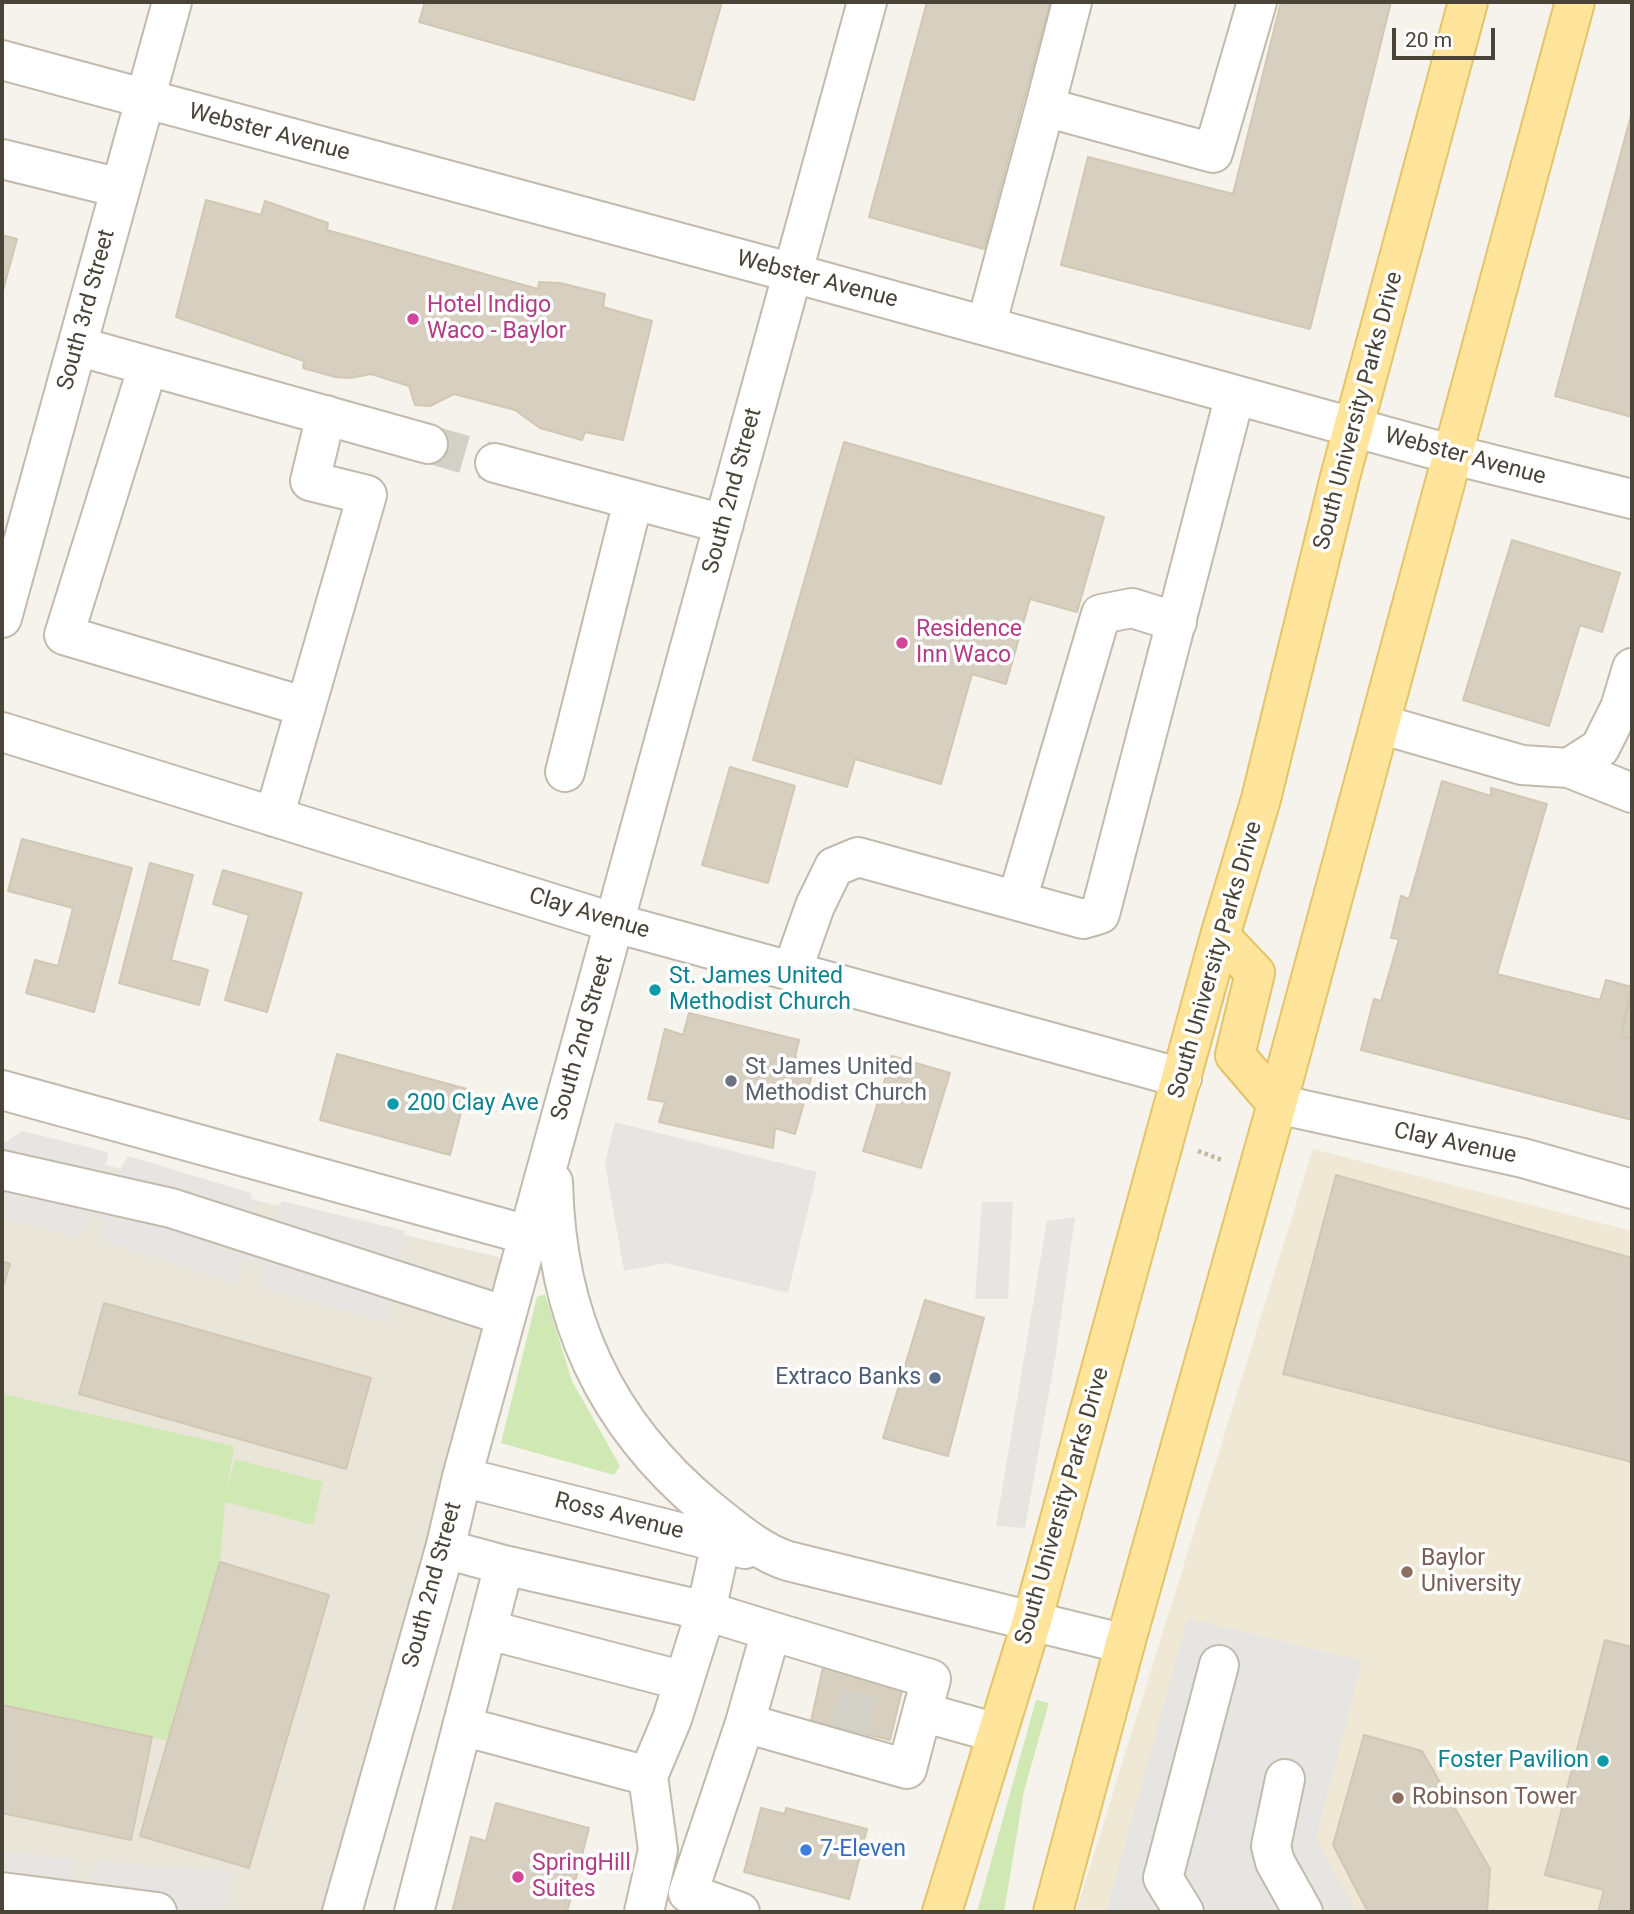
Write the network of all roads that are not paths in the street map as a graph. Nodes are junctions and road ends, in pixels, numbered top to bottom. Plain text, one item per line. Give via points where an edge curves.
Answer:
1 (172, 2) edge
2 (867, 2) edge
3 (1072, 2) edge
4 (1257, 2) edge
5 (1468, 2) edge
6 (1575, 2) edge
7 (2, 60) edge
8 (145, 99) junction
9 (1045, 107) junction
10 (2, 159) edge
11 (120, 188) junction
12 (793, 273) junction
13 (986, 326) junction
14 (77, 346) junction
15 (148, 366) junction
16 (1235, 395) junction
17 (326, 415) junction
18 (1354, 428) junction
19 (428, 444) tunnel mouth
20 (1454, 455) junction
21 (495, 463) tunnel mouth
22 (1632, 499) edge
23 (633, 501) junction
24 (724, 524) junction
25 (2, 618) edge
26 (1177, 622) junction
27 (1632, 668) edge
28 (306, 707) junction
29 (1626, 709) edge
30 (1380, 724) junction
31 (2, 732) edge
32 (1569, 768) junction
33 (565, 772) dead end
34 (1632, 793) edge
35 (274, 817) junction
36 (1017, 900) junction
37 (615, 923) junction
38 (1220, 936) junction
39 (792, 971) junction
40 (1182, 1078) junction
41 (2, 1090) edge
42 (1277, 1104) junction
43 (552, 1149) junction
44 (2, 1170) edge
45 (1632, 1189) edge
46 (528, 1235) junction
47 (506, 1316) junction
48 (462, 1477) junction
49 (721, 1543) junction
50 (444, 1549) junction
51 (776, 1557) junction
52 (504, 1565) junction
53 (706, 1611) junction
54 (1032, 1621) junction
55 (489, 1630) junction
56 (771, 1631) junction
57 (1125, 1644) junction
58 (1219, 1665) dead end
59 (684, 1681) junction
60 (922, 1712) junction
61 (745, 1723) junction
62 (462, 1726) junction
63 (997, 1732) junction
64 (648, 1776) junction
65 (1285, 1779) dead end
66 (2, 1892) edge
67 (1158, 1895) edge
68 (158, 1912) edge
69 (342, 1912) edge
70 (414, 1912) edge
71 (644, 1912) edge
72 (740, 1912) edge
73 (942, 1912) edge
74 (1053, 1912) edge
75 (1184, 1912) edge
76 (1303, 1912) edge

1 - 8 street, South 3rd Street
2 - 12 street, South 2nd Street
3 - 9 street
4 - 9 street via 1213,153
5 - 18 main road, South University Parks Drive
6 - 20 main road
7 - 8 street, Webster Avenue
8 - 11 street, South 3rd Street
8 - 12 street, Webster Avenue
9 - 13 street
10 - 11 street
11 - 14 street, South 3rd Street
12 - 13 street, Webster Avenue
12 - 24 street, South 2nd Street
13 - 16 street, Webster Avenue
14 - 15 street
14 - 25 street, South 3rd Street
15 - 17 street
15 - 28 street via 64,635
16 - 18 street, Webster Avenue
16 - 26 street
17 - 19 street
17 - 28 street via 310,481 367,495
18 - 20 street, Webster Avenue
18 - 38 main road, South University Parks Drive via 1261,799
20 - 22 street, Webster Avenue
20 - 30 main road
21 - 23 street
23 - 24 street
23 - 33 street
24 - 37 street, South 2nd Street
26 - 36 street via 1132,608 1101,614
26 - 36 street via 1100,914 1083,919
27 - 29 street
28 - 35 street
29 - 32 street via 1600,748
30 - 32 street via 1522,765
30 - 42 main road
31 - 35 street, Clay Avenue
32 - 34 street
35 - 37 street, Clay Avenue
36 - 39 street via 858,857 834,867
37 - 39 street, Clay Avenue
37 - 43 street, South 2nd Street
38 - 40 main road, South University Parks Drive
38 - 42 main road via 1255,972 1235,1055
39 - 40 street, Clay Avenue
40 - 54 main road, South University Parks Drive
41 - 46 street
42 - 45 street, Clay Avenue via 1523,1158
42 - 57 main road
43 - 46 street, South 2nd Street
43 - 51 street via 554,1221 568,1299 610,1398 638,1440 677,1483 732,1529
44 - 47 street via 171,1208
46 - 47 street, South 2nd Street
47 - 48 street, South 2nd Street
48 - 49 street, Ross Avenue
48 - 50 street, South 2nd Street
49 - 51 street, Ross Avenue
49 - 53 street
50 - 52 street
50 - 69 street, South 2nd Street
51 - 54 street, Ross Avenue
52 - 53 street
52 - 55 street
53 - 56 street
53 - 59 street
54 - 57 street, Ross Avenue
54 - 63 main road, South University Parks Drive
55 - 59 street
55 - 62 street
56 - 60 street via 864,1668 931,1679
56 - 61 street
57 - 74 main road
58 - 67 street
59 - 64 street
60 - 61 street via 907,1769 846,1741
60 - 63 street
61 - 72 street via 688,1893
62 - 64 street
62 - 70 street
63 - 73 main road, South University Parks Drive
64 - 71 street via 658,1850
65 - 76 street via 1271,1846
66 - 68 street
67 - 75 street

